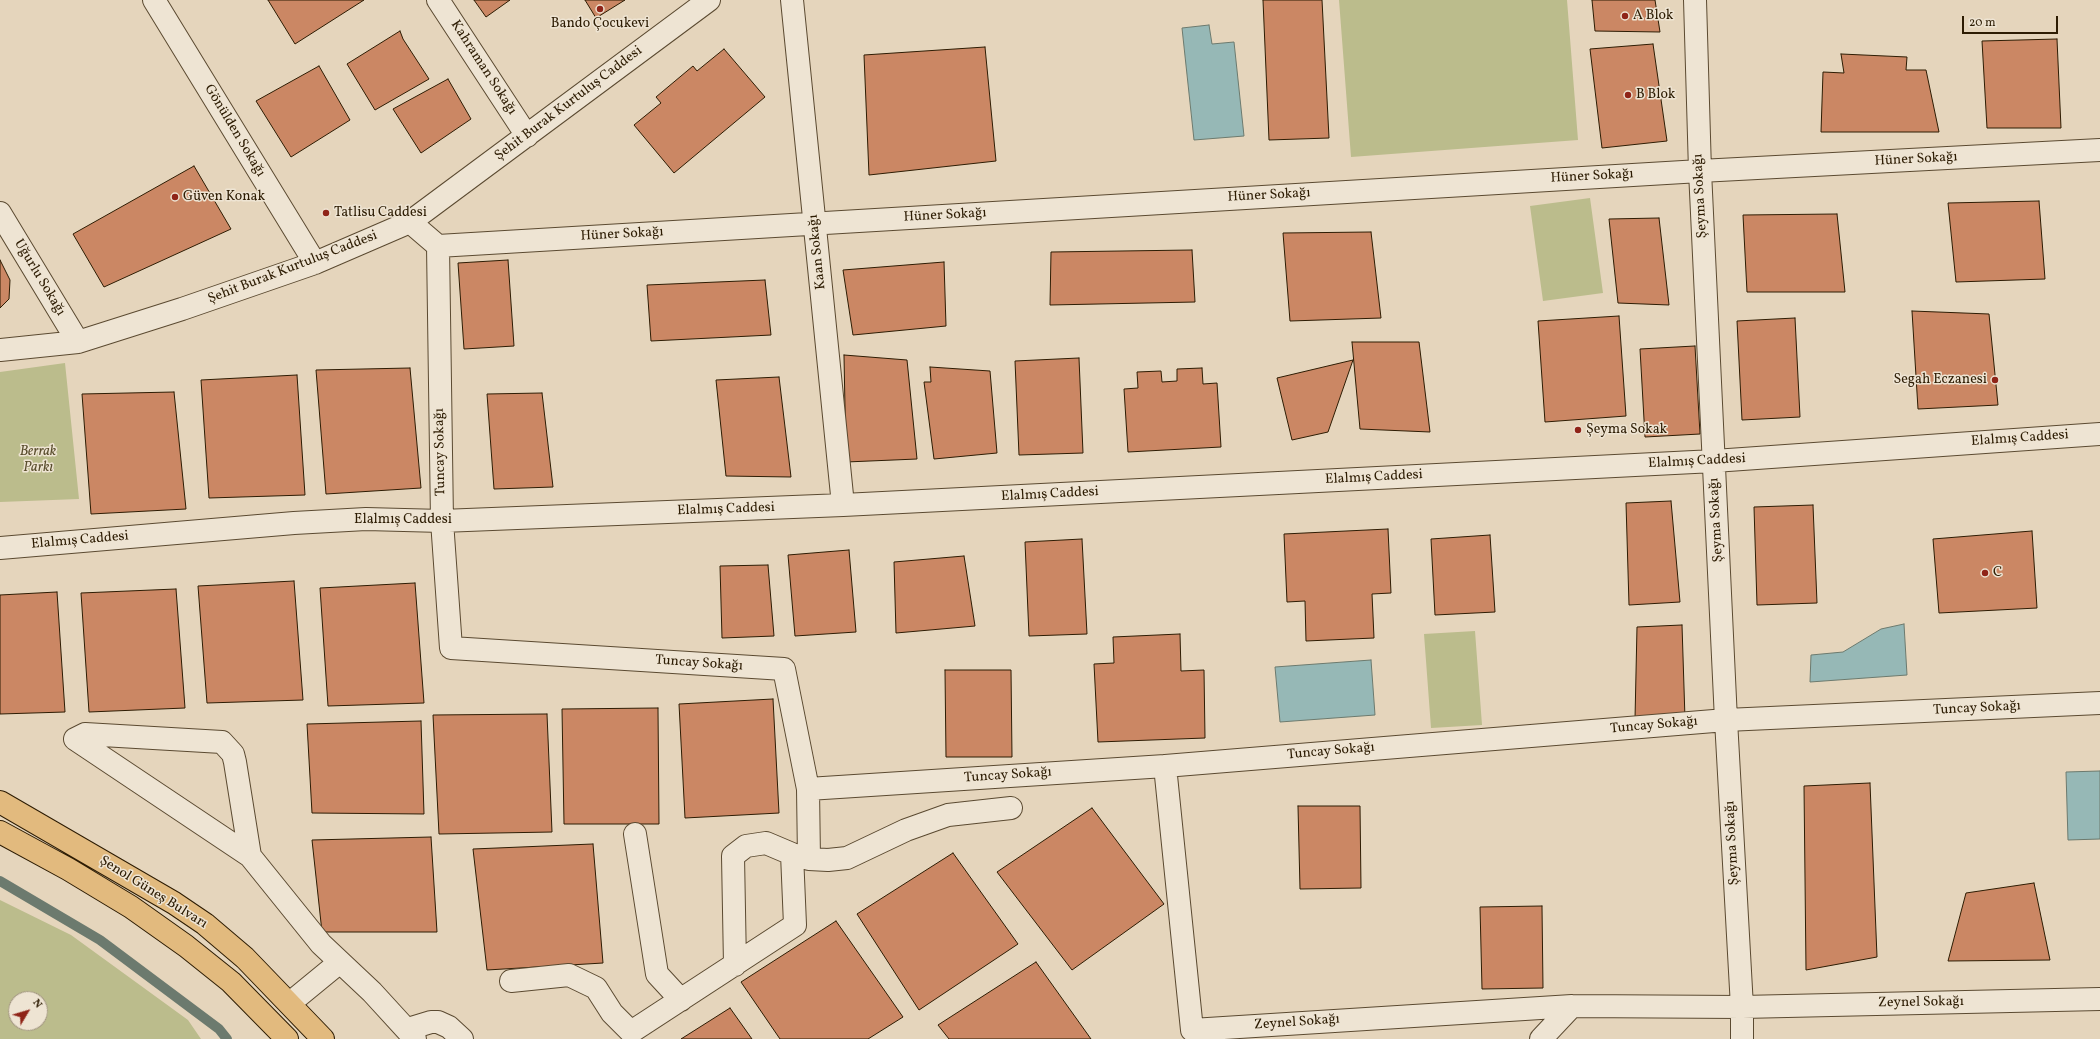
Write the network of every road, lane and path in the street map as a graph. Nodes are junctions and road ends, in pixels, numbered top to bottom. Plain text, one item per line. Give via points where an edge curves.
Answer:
1 (154, 0) edge
2 (438, 0) edge
3 (709, 0) edge
4 (792, 0) edge
5 (1695, 0) edge
6 (527, 136) junction
7 (2100, 150) edge
8 (1700, 170) junction
9 (0, 213) edge
10 (410, 222) junction
11 (815, 224) junction
12 (438, 246) junction
13 (315, 263) junction
14 (78, 342) junction
15 (0, 350) edge
16 (2100, 434) edge
17 (1714, 461) junction
18 (843, 505) junction
19 (442, 521) junction
20 (0, 548) edge
21 (2100, 703) edge
22 (1726, 720) junction
23 (1165, 766) junction
24 (808, 789) junction
25 (0, 802) edge
26 (1011, 808) dead end
27 (0, 832) edge
28 (635, 834) dead end
29 (250, 856) junction
30 (800, 857) junction
31 (340, 962) junction
32 (735, 965) junction
33 (511, 981) dead end
34 (2100, 999) edge
35 (682, 1000) junction
36 (290, 1004) junction
37 (1572, 1006) junction
38 (1742, 1007) junction
39 (412, 1034) edge
40 (1185, 1035) edge
41 (287, 1039) edge
42 (323, 1039) edge
43 (462, 1039) edge
44 (1541, 1039) edge
45 (1742, 1039) edge

1 - 13 street, Gönülden Sokağı
2 - 6 street, Kahraman Sokağı
3 - 6 street, Şehit Burak Kurtuluş Caddesi
4 - 11 street, Kaan Sokağı
5 - 8 street, Şeyma Sokağı
6 - 10 street, Şehit Burak Kurtuluş Caddesi
7 - 8 street, Hüner Sokağı
8 - 11 street, Hüner Sokağı
8 - 17 street, Şeyma Sokağı
9 - 14 street, Uğurlu Sokağı
10 - 12 street
10 - 13 street, Şehit Burak Kurtuluş Caddesi
11 - 12 street, Hüner Sokağı
11 - 18 street, Kaan Sokağı
12 - 19 street, Tuncay Sokağı
13 - 14 street, Şehit Burak Kurtuluş Caddesi
14 - 15 street, Şehit Burak Kurtuluş Caddesi
16 - 17 street, Elalmış Caddesi
17 - 18 street, Elalmış Caddesi
17 - 22 street, Şeyma Sokağı
18 - 19 street, Elalmış Caddesi
19 - 20 street, Elalmış Caddesi via 366,519 294,523
19 - 24 street, Tuncay Sokağı via 451,648 784,669
21 - 22 street, Tuncay Sokağı
22 - 23 street, Tuncay Sokağı
22 - 38 street, Şeyma Sokağı
23 - 24 street, Tuncay Sokağı
23 - 40 street, Zeynel Sokağı
24 - 30 street
25 - 36 main road, Şenol Güneş Bulvarı via 174,903 205,924 245,958
26 - 30 street via 948,815 906,830 847,858 828,860
27 - 41 main road, Şenol Güneş Bulvarı via 68,869 130,907 186,946 231,982
28 - 35 street via 657,974
29 - 29 street via 235,762 229,747 222,742 85,734 75,739
29 - 31 street via 321,944
30 - 32 street via 796,925
30 - 32 street via 766,843 746,846 733,856
31 - 36 street
31 - 39 street
32 - 35 street
33 - 35 street via 569,975 596,988 612,1013 631,1032
34 - 38 street, Zeynel Sokağı
36 - 42 main road, Şenol Güneş Bulvarı
37 - 38 street, Zeynel Sokağı
37 - 40 street, Zeynel Sokağı
37 - 44 street
38 - 45 street, Şeyma Sokağı
39 - 43 street via 431,1022 438,1022 449,1027

